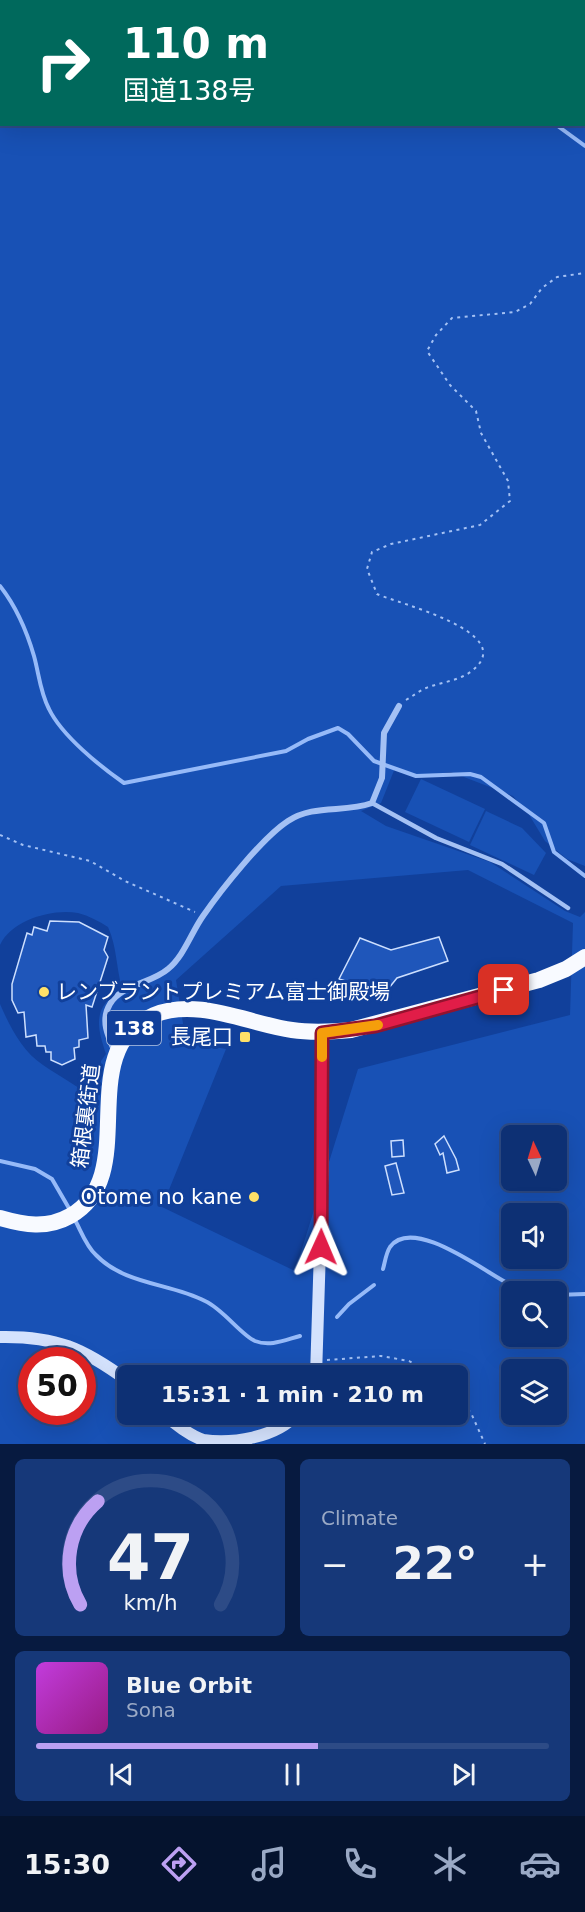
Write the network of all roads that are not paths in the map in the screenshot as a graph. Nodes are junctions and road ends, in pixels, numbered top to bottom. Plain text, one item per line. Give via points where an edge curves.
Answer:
1 (399, 706) road end
2 (372, 803) junction
3 (568, 908) dead end
4 (585, 957) edge
5 (322, 1033) junction
6 (116, 1055) junction
7 (0, 1218) edge
8 (0, 1337) edge
9 (318, 1365) edge
10 (117, 1373) edge
11 (176, 1425) edge
12 (285, 1425) edge

1 - 2 street via 384,733 383,772
2 - 3 lane via 436,838 502,864
2 - 6 street via 346,810 308,812 288,821 203,916 168,970 110,1003 105,1022
4 - 5 highway, 138 via 539,980 375,1026
5 - 6 highway, 箱根裏街道 / 138 via 193,1009 172,1010 136,1025
5 - 9 main road
6 - 7 highway, 箱根裏街道 / 138 via 108,1096 105,1162 100,1183 82,1210 63,1220 33,1226
8 - 10 main road via 39,1338 73,1346
11 - 12 main road via 203,1441 234,1444

